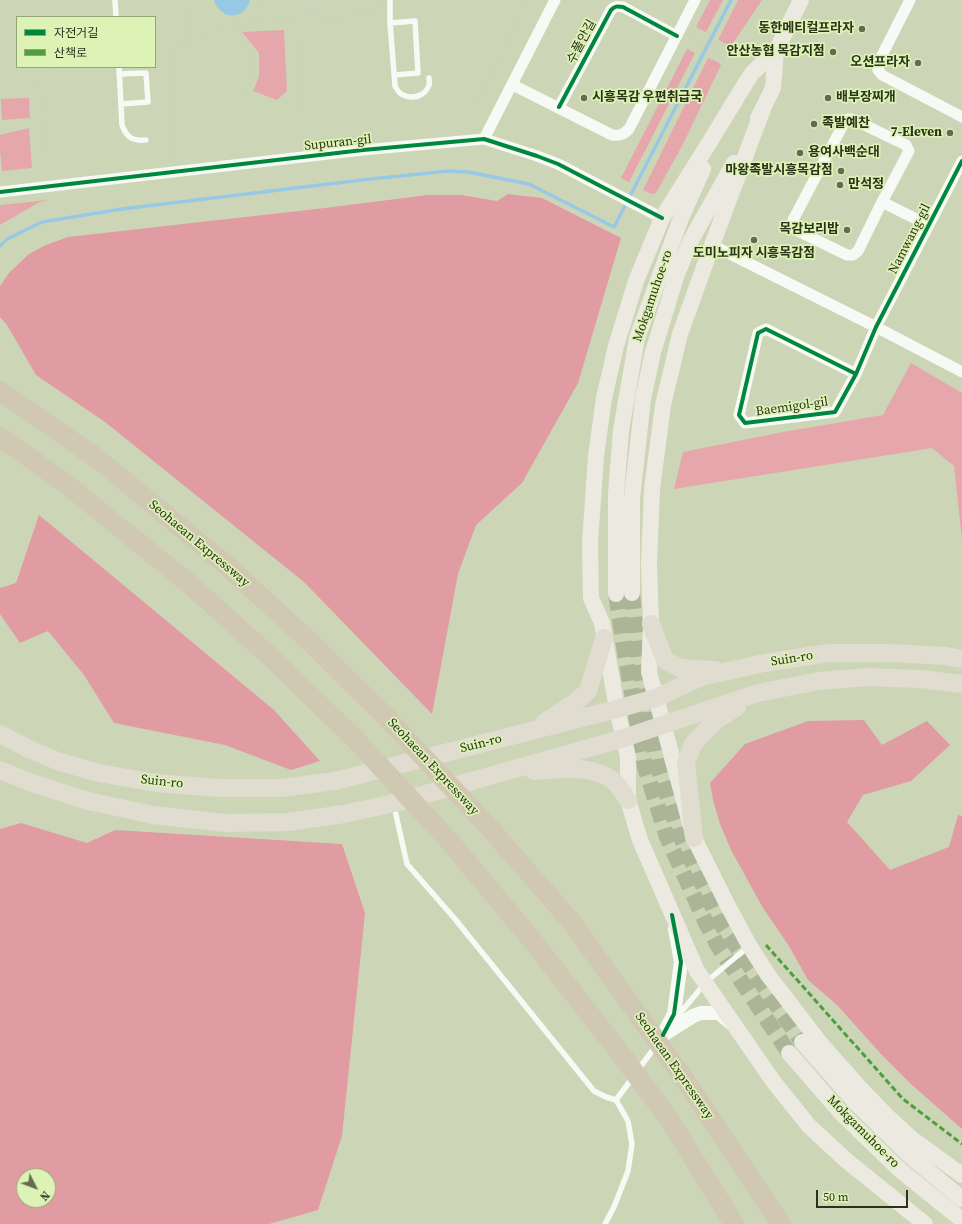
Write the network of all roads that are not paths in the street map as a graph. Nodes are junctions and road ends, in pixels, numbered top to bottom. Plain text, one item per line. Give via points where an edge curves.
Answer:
1 (115, 0) edge
2 (390, 0) edge
3 (555, 0) edge
4 (695, 0) edge
5 (802, 0) edge
6 (910, 0) edge
7 (116, 16) edge
8 (390, 23) junction
9 (677, 36) junction
10 (776, 51) junction
11 (119, 68) edge
12 (119, 74) junction
13 (395, 75) junction
14 (429, 78) dead end
15 (513, 85) junction
16 (736, 97) junction
17 (121, 104) junction
18 (559, 107) junction
19 (763, 109) junction
20 (962, 116) edge
21 (484, 139) junction
22 (146, 140) dead end
23 (962, 161) edge
24 (0, 192) edge
25 (882, 202) junction
26 (662, 218) junction
27 (928, 225) junction
28 (712, 245) junction
29 (876, 327) junction
30 (962, 372) edge
31 (856, 374) junction
32 (0, 391) edge
33 (0, 437) edge
34 (651, 624) junction
35 (604, 638) junction
36 (962, 659) edge
37 (732, 670) junction
38 (962, 684) edge
39 (758, 693) junction
40 (656, 698) junction
41 (616, 709) junction
42 (663, 726) junction
43 (532, 731) junction
44 (0, 734) edge
45 (624, 738) junction
46 (0, 770) edge
47 (502, 772) junction
48 (628, 800) junction
49 (394, 803) junction
50 (694, 838) junction
51 (672, 914) junction
52 (750, 945) junction
53 (706, 982) junction
54 (738, 1029) junction
55 (663, 1035) junction
56 (802, 1042) tunnel mouth
57 (789, 1053) tunnel mouth
58 (616, 1100) junction
59 (962, 1175) edge
60 (962, 1199) edge
61 (962, 1220) edge
62 (605, 1224) edge
63 (734, 1224) edge
64 (781, 1224) edge
65 (925, 1224) edge

1 - 7 lane
2 - 8 lane
3 - 15 street
4 - 9 street
5 - 10 main road, Mokgamuhoe-ro
6 - 20 street via 877,65 878,70 882,75
8 - 13 lane
8 - 13 lane via 415,21 418,73
9 - 18 street via 629,129 622,135 612,135
9 - 18 street, 수풀안길 via 623,7 615,7 611,10
10 - 16 main road, Mokgamuhoe-ro via 752,73
10 - 19 main road, Mokgamuhoe-ro via 773,88
11 - 12 lane
12 - 17 lane
12 - 17 lane via 146,73 148,102
13 - 14 lane via 395,86 400,94 408,97 418,97 425,91 429,85
15 - 18 street
15 - 21 street
16 - 19 main road, Mokgamuhoe-ro via 680,218 637,338 621,430 616,494 624,593 643,399 653,352 677,274 692,240
16 - 26 main road
17 - 22 lane via 122,125 127,134 135,140
19 - 28 main road
21 - 24 street, Supuran-gil via 363,150
21 - 26 street, Supuran-gil via 558,164
23 - 27 street, Namwang-gil
25 - 25 street via 858,251 853,255 847,255 796,230 793,226 793,220 848,119 908,147 909,151
25 - 27 street, Namwang-gil
26 - 35 main road via 636,281 616,346 604,398 596,456 590,543 591,598 602,624
27 - 29 street, Namwang-gil
28 - 29 street
28 - 34 main road via 680,334 663,405 652,489 649,564
29 - 30 street
29 - 31 street, Baemigol-gil
31 - 31 street, Baemigol-gil via 835,412 745,423 739,415 758,334 766,329
32 - 64 highway, Seohaean Expressway via 98,459 225,564 306,638 386,717 485,823 570,920 687,1083
33 - 63 highway via 65,483 193,587 276,662 357,741 451,843 531,939 617,1049 669,1119
34 - 37 main road via 665,660 680,668
34 - 40 main road via 649,672
35 - 41 main road
35 - 43 main road via 588,691
36 - 37 main road, Suin-ro via 890,653 829,653
37 - 40 main road, Suin-ro via 701,677
38 - 39 main road, Suin-ro via 921,679 867,678 819,682
39 - 42 main road, Suin-ro
39 - 50 main road via 715,721 693,744 686,763
40 - 41 main road, Suin-ro
40 - 42 main road
41 - 43 main road, Suin-ro
41 - 45 main road
42 - 45 main road, Suin-ro
42 - 50 main road
43 - 44 main road, Suin-ro via 335,781 281,788 220,788 156,783 99,773 60,762
45 - 47 main road, Suin-ro
45 - 48 main road via 628,757
46 - 49 main road, Suin-ro via 88,801 153,815 226,823 288,822 344,814
47 - 48 main road via 577,768 599,773 616,783
47 - 49 main road, Suin-ro
48 - 51 main road via 640,840
49 - 58 lane via 407,864 455,918 594,1092
50 - 52 main road
51 - 53 main road via 697,971
51 - 55 street via 681,962 674,1014
52 - 53 lane
52 - 59 main road via 768,975 821,1044 861,1089 912,1139
53 - 54 main road
53 - 55 lane
54 - 55 street via 719,1013 701,1014 693,1016
54 - 65 main road via 773,1081 809,1126 847,1161
55 - 58 lane
56 - 60 main road, Mokgamuhoe-ro via 856,1103 909,1155
57 - 61 main road, Mokgamuhoe-ro via 843,1115 900,1170
58 - 62 lane via 628,1121 632,1144 628,1171

